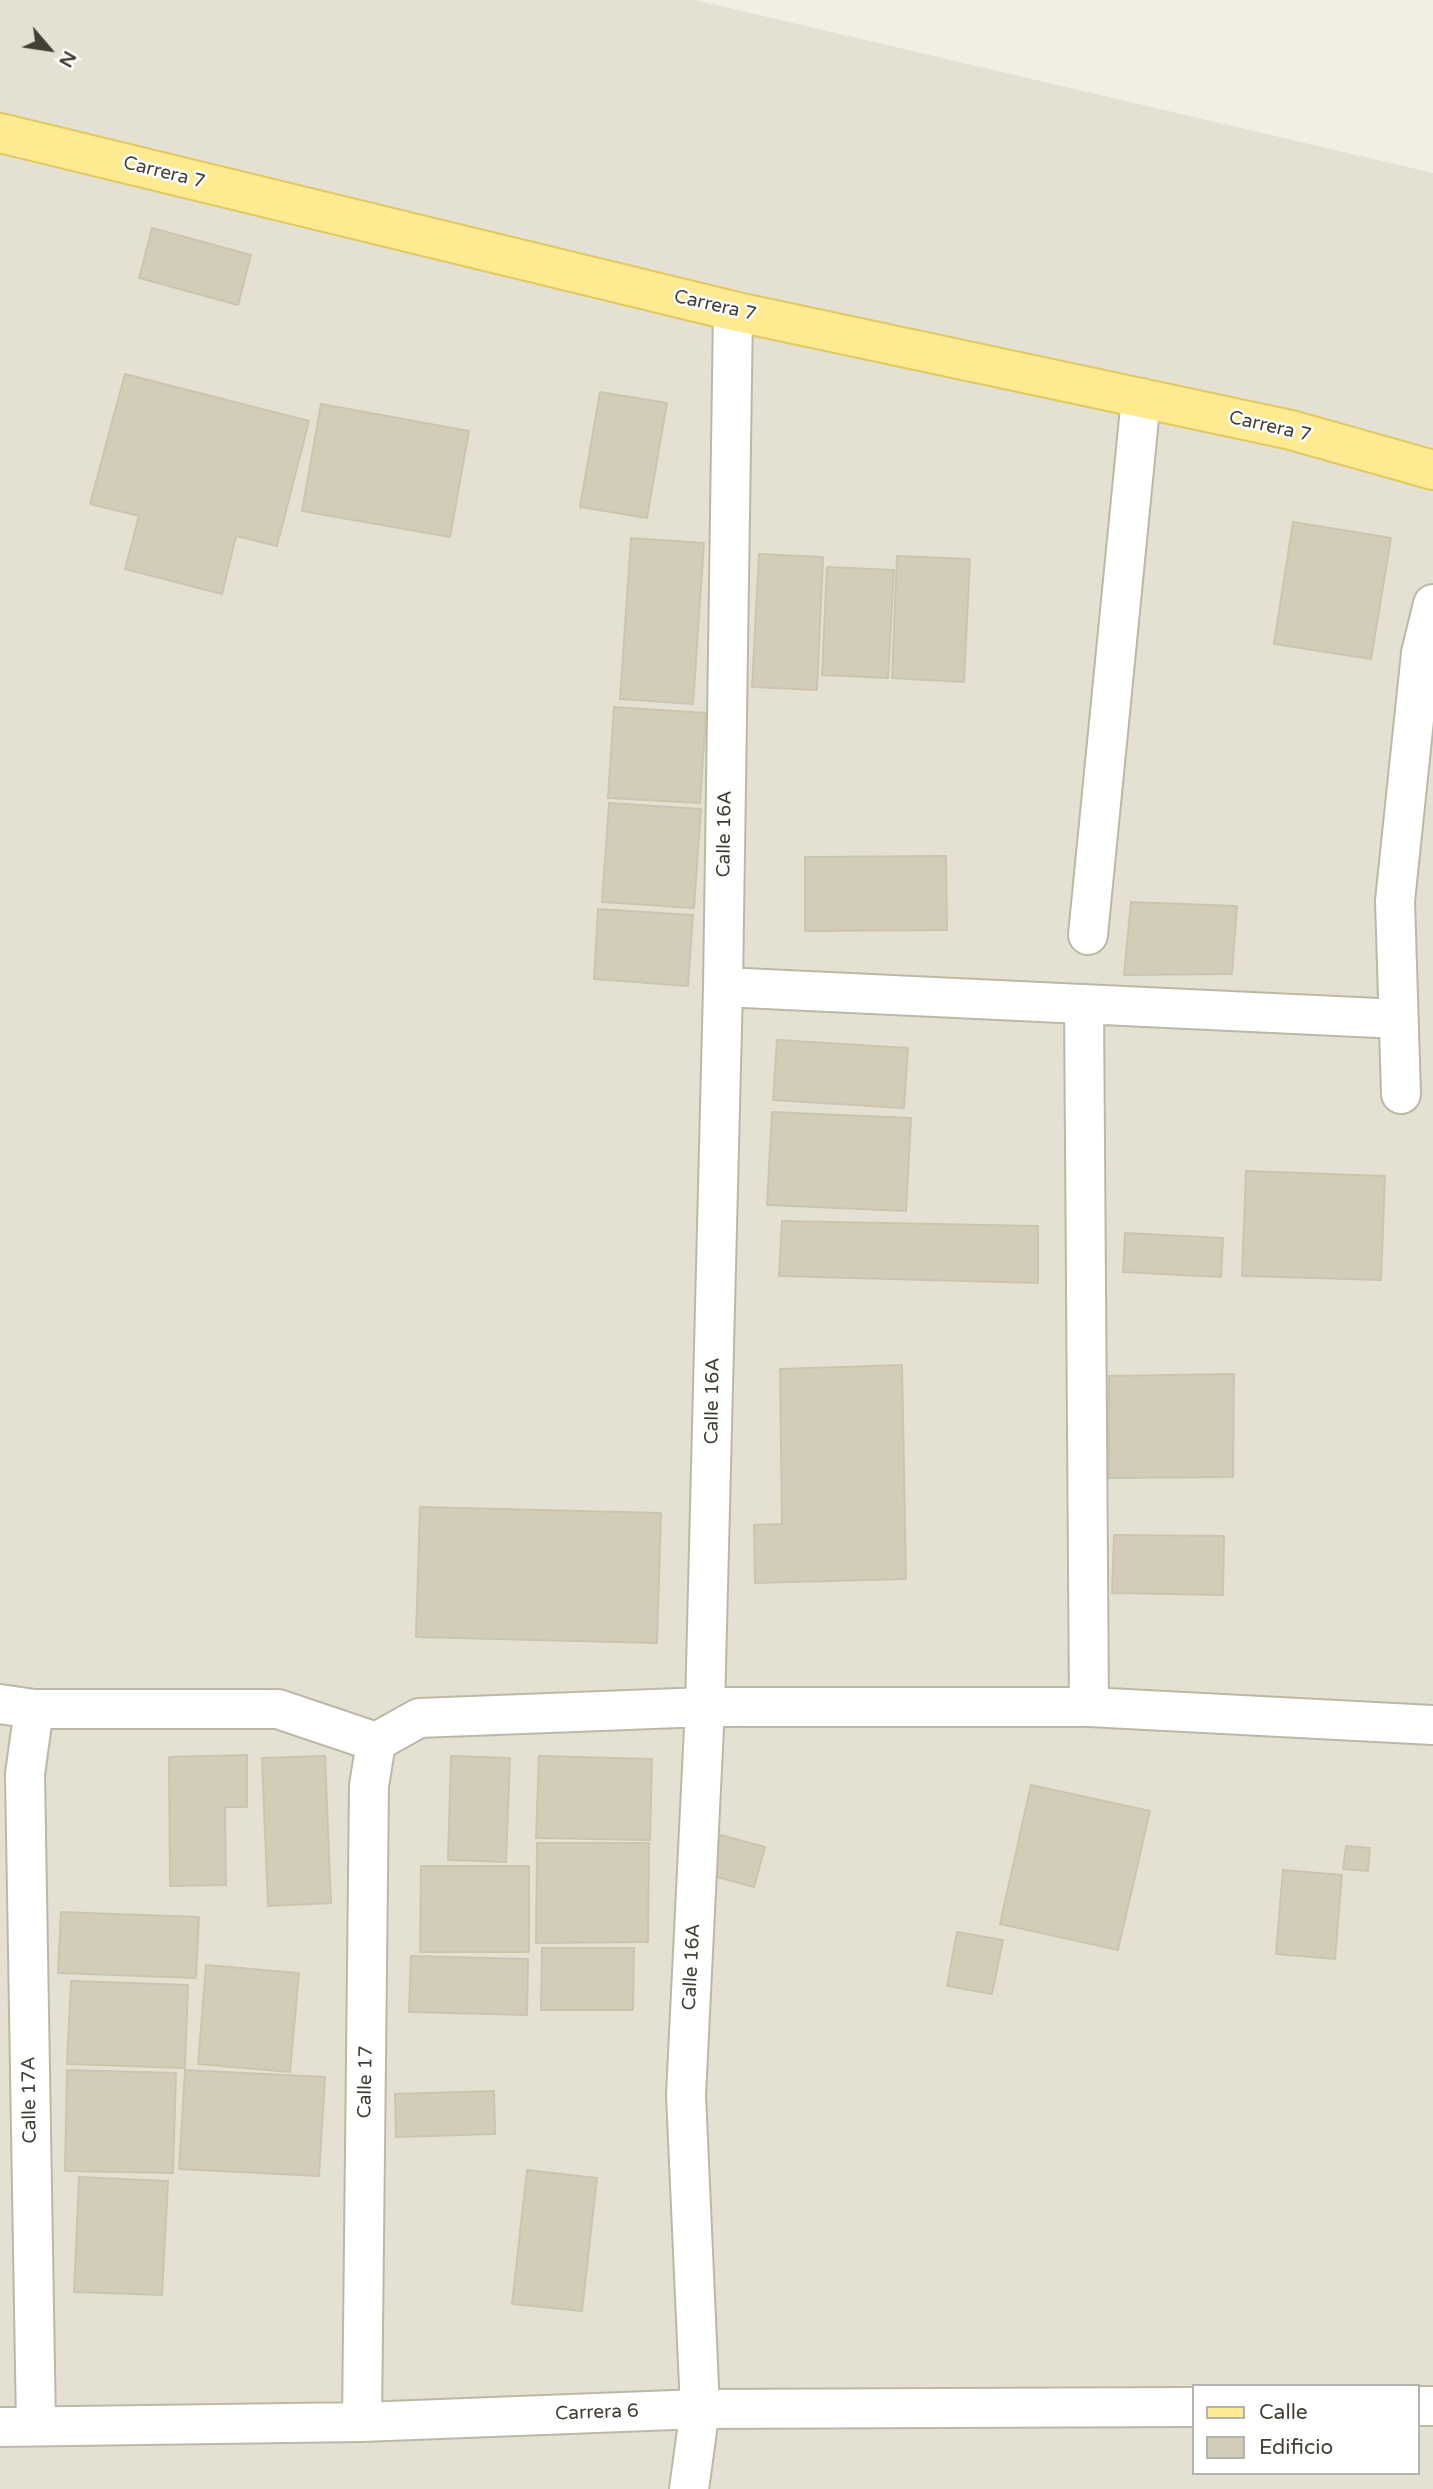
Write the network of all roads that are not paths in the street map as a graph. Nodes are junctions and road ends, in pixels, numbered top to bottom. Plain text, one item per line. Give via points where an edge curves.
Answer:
1 (0, 132) edge
2 (733, 311) junction
3 (1140, 398) junction
4 (1433, 470) edge
5 (1433, 604) edge
6 (1088, 935) dead end
7 (723, 988) junction
8 (1084, 1004) junction
9 (1378, 1018) dead end
10 (1401, 1094) dead end
11 (17, 1707) edge
12 (705, 1707) junction
13 (1088, 1707) junction
14 (1433, 1725) edge
15 (376, 1742) junction
16 (1192, 2407) edge
17 (700, 2409) junction
18 (362, 2422) junction
19 (18, 2426) edge
20 (689, 2489) edge

1 - 2 main road, Carrera 7
2 - 3 main road, Carrera 7
2 - 7 street, Calle 16A
3 - 4 main road, Carrera 7 via 1291,430
3 - 6 street
5 - 10 street via 1422,653 1395,901
7 - 8 street
7 - 12 street, Calle 16A
8 - 9 street
8 - 13 street
11 - 15 street via 278,1709
11 - 19 street, Calle 17A via 24,1774
12 - 13 street
12 - 15 street via 419,1718
12 - 17 street, Calle 16A via 686,2095
13 - 14 street
15 - 18 street, Calle 17 via 369,1786
16 - 17 street, Carrera 6
17 - 18 street, Carrera 6
17 - 20 street, Calle 16A
18 - 19 street, Carrera 6

